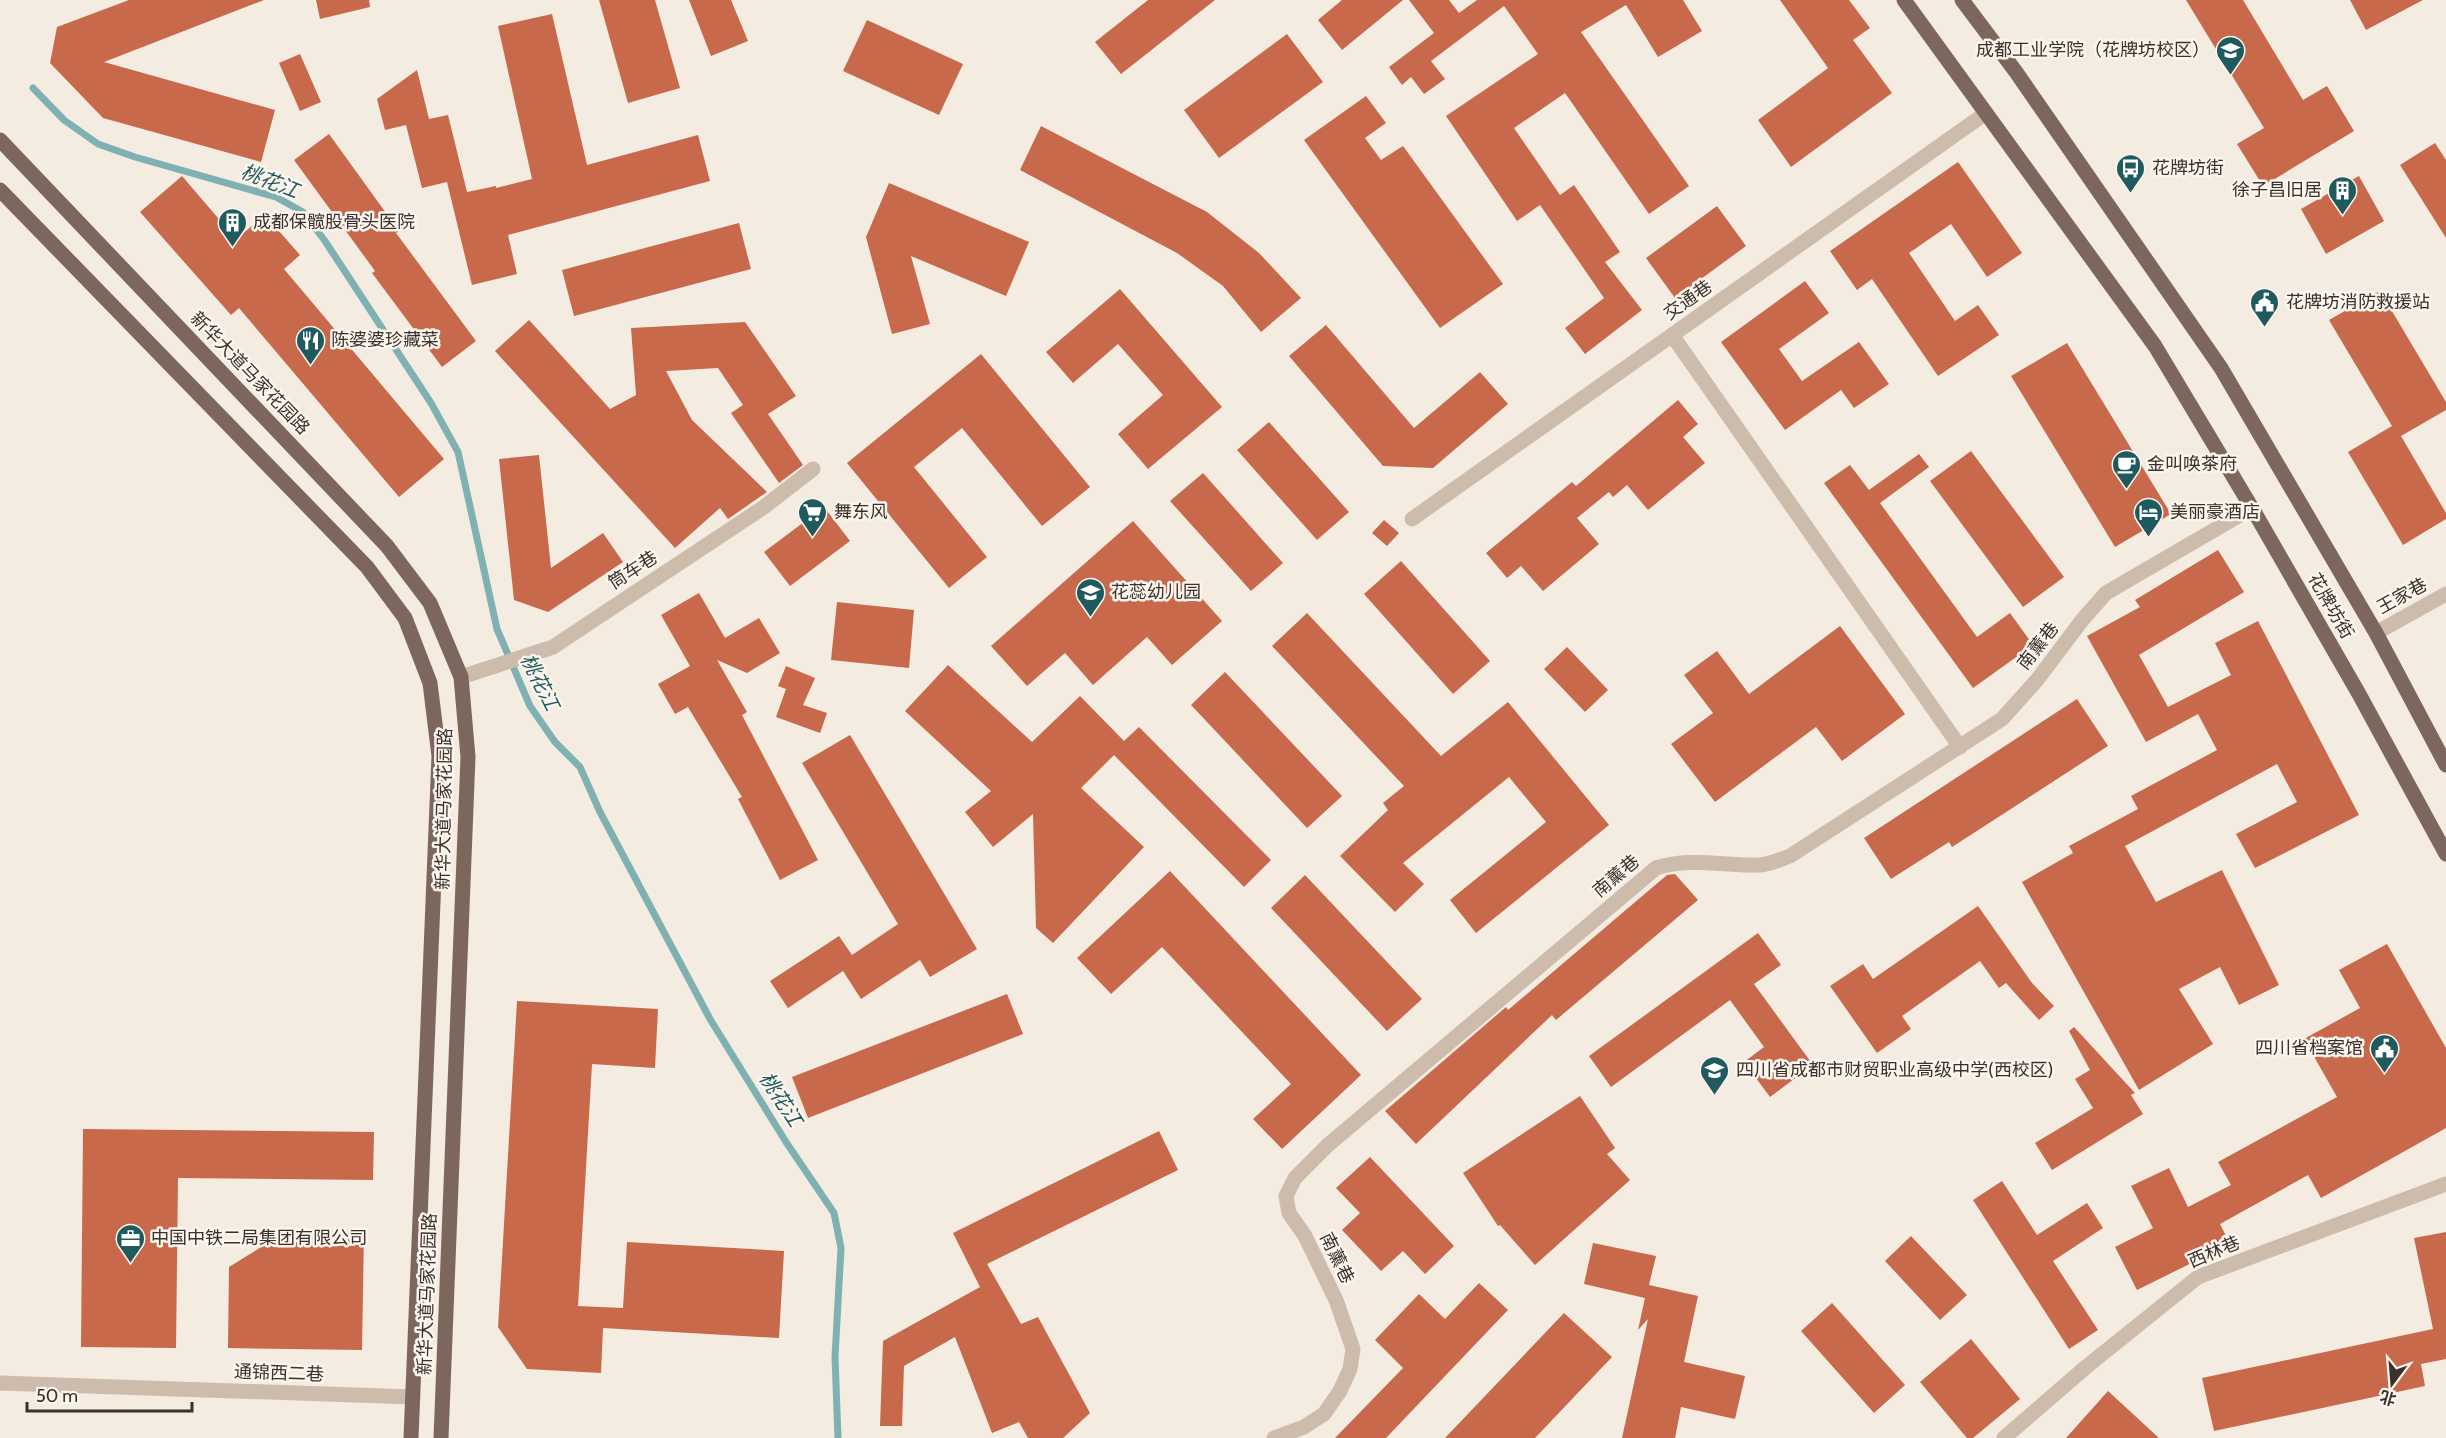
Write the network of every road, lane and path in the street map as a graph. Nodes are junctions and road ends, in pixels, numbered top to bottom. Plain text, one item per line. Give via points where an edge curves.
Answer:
1 (1904, 0) edge
2 (1962, 0) edge
3 (1986, 113) junction
4 (0, 140) edge
5 (0, 190) edge
6 (1672, 335) junction
7 (813, 469) dead end
8 (2252, 508) junction
9 (1412, 519) dead end
10 (2446, 594) edge
11 (2376, 633) junction
12 (461, 677) junction
13 (1960, 747) junction
14 (2446, 765) edge
15 (2446, 854) edge
16 (2446, 1184) edge
17 (0, 1383) edge
18 (413, 1397) junction
19 (411, 1438) edge
20 (441, 1438) edge
21 (1274, 1438) edge
22 (2004, 1438) edge

1 - 3 main road, 花牌坊街
2 - 11 main road, 花牌坊街 via 2221,368
3 - 6 street, 交通巷
3 - 8 main road, 花牌坊街 via 2155,346
4 - 12 main road, 新华大道马家花园路 via 387,546 430,603
5 - 18 main road, 新华大道马家花园路 via 367,567 405,618 430,683 438,756
6 - 9 street, 交通巷
6 - 13 street
7 - 12 street, 筒车巷 via 764,507 553,647
8 - 13 street, 南薰巷 via 2106,593 2014,708
8 - 15 main road, 花牌坊街
10 - 11 street, 王家巷
11 - 14 main road, 花牌坊街
12 - 20 main road, 新华大道马家花园路 via 468,757
13 - 21 street, 南薰巷 via 1790,856 1761,866 1692,861 1656,868 1328,1145 1295,1178 1286,1196 1289,1213 1305,1236 1336,1300 1353,1349 1350,1369 1324,1414 1304,1427
16 - 22 street, 西林巷 via 2198,1277
17 - 18 street, 通锦西二巷
18 - 19 main road, 新华大道马家花园路

